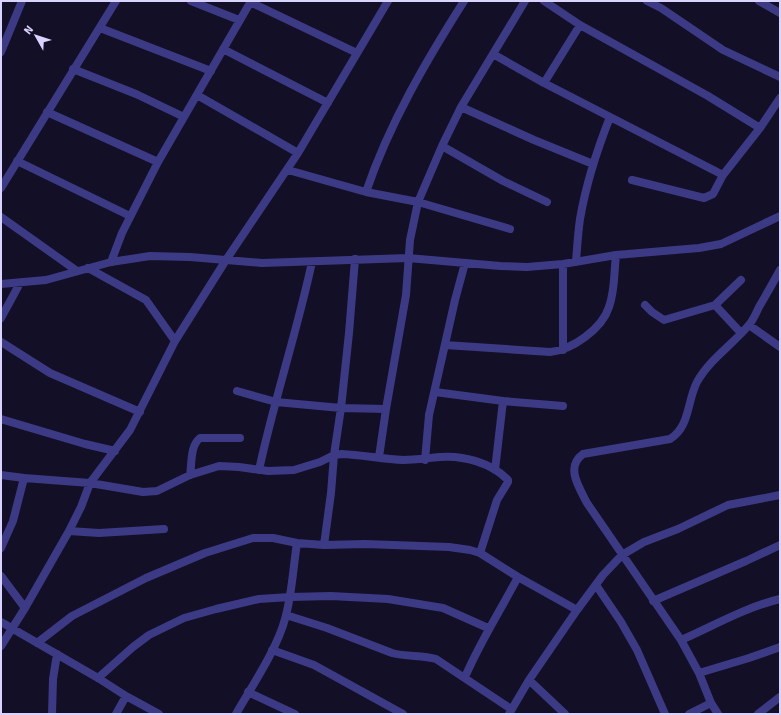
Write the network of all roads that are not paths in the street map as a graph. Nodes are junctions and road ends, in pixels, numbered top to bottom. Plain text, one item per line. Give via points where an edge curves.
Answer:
1 (22, 1) edge
2 (116, 1) edge
3 (190, 1) edge
4 (388, 1) edge
5 (464, 1) edge
6 (525, 1) edge
7 (544, 1) edge
8 (647, 1) edge
9 (759, 1) edge
10 (250, 2) edge
11 (780, 13) edge
12 (238, 20) junction
13 (580, 25) junction
14 (100, 28) junction
15 (223, 49) junction
16 (1, 52) edge
17 (357, 53) junction
18 (493, 54) junction
19 (74, 69) junction
20 (211, 71) junction
21 (780, 77) edge
22 (544, 83) junction
23 (197, 95) junction
24 (779, 100) edge
25 (328, 102) junction
26 (461, 107) junction
27 (47, 112) junction
28 (184, 117) junction
29 (610, 117) junction
30 (760, 128) junction
31 (442, 146) junction
32 (298, 154) junction
33 (17, 161) junction
34 (158, 162) junction
35 (593, 164) junction
36 (288, 170) junction
37 (723, 175) junction
38 (632, 180) dead end
39 (1, 188) edge
40 (366, 192) junction
41 (418, 202) junction
42 (548, 202) dead end
43 (130, 216) junction
44 (780, 216) edge
45 (1, 217) edge
46 (510, 229) dead end
47 (616, 255) junction
48 (408, 258) junction
49 (355, 259) junction
50 (226, 260) junction
51 (111, 262) junction
52 (312, 262) junction
53 (576, 262) junction
54 (464, 263) junction
55 (562, 264) junction
56 (88, 268) junction
57 (780, 270) edge
58 (77, 271) junction
59 (741, 280) dead end
60 (20, 283) junction
61 (1, 284) edge
62 (645, 305) dead end
63 (715, 305) junction
64 (1, 318) edge
65 (749, 325) junction
66 (741, 333) junction
67 (175, 341) junction
68 (1, 342) edge
69 (445, 345) junction
70 (780, 347) edge
71 (563, 350) junction
72 (237, 392) dead end
73 (435, 392) junction
74 (503, 401) junction
75 (276, 402) junction
76 (563, 406) dead end
77 (341, 408) junction
78 (386, 409) junction
79 (140, 412) junction
80 (1, 419) edge
81 (240, 438) dead end
82 (115, 451) junction
83 (334, 455) junction
84 (379, 457) junction
85 (425, 460) junction
86 (259, 470) junction
87 (495, 470) junction
88 (1, 474) edge
89 (190, 475) junction
90 (24, 478) junction
91 (90, 483) junction
92 (780, 495) edge
93 (164, 529) dead end
94 (69, 531) junction
95 (297, 543) junction
96 (324, 545) junction
97 (780, 545) edge
98 (1, 548) edge
99 (480, 553) junction
100 (622, 555) junction
101 (1, 576) edge
102 (518, 578) junction
103 (596, 585) junction
104 (290, 597) junction
105 (780, 599) edge
106 (653, 601) junction
107 (25, 608) junction
108 (577, 610) junction
109 (286, 615) junction
110 (1, 622) edge
111 (488, 628) junction
112 (12, 629) junction
113 (681, 640) junction
114 (37, 643) junction
115 (1, 646) edge
116 (272, 650) junction
117 (779, 651) edge
118 (57, 654) junction
119 (699, 673) junction
120 (465, 677) junction
121 (98, 678) junction
122 (529, 680) junction
123 (248, 692) junction
124 (126, 696) junction
125 (780, 696) edge
126 (711, 703) junction
127 (510, 711) edge
128 (52, 714) edge
129 (116, 714) edge
130 (159, 714) edge
131 (236, 714) edge
132 (295, 714) edge
133 (403, 714) edge
134 (565, 714) edge
135 (665, 714) edge
136 (689, 714) edge
137 (718, 714) edge
138 (758, 714) edge

1 - 16 street
2 - 14 street
3 - 12 street
4 - 17 street
5 - 40 street via 398,114
6 - 18 street
7 - 13 street
8 - 21 street via 723,50
9 - 11 street
10 - 12 street
10 - 17 street
12 - 15 street
13 - 22 street
13 - 30 street
14 - 19 street
14 - 20 street
15 - 20 street
15 - 25 street
17 - 25 street
18 - 22 street
18 - 26 street
19 - 27 street
19 - 28 street
20 - 23 street
22 - 29 street
23 - 28 street
23 - 32 street
24 - 30 street
25 - 32 street
26 - 31 street
26 - 35 street
27 - 33 street
27 - 34 street
28 - 34 street
29 - 35 street
29 - 37 street
30 - 37 street
31 - 41 street
31 - 42 street via 503,181
32 - 36 street
33 - 39 street
33 - 43 street
34 - 43 street
35 - 53 street via 580,221
36 - 40 street
36 - 50 street
37 - 38 street via 713,194 704,198
40 - 41 street
41 - 46 street
41 - 48 street
43 - 51 street
44 - 47 street via 721,244
45 - 58 street
47 - 53 street
47 - 71 street via 609,308 591,332 580,342
48 - 49 street
48 - 54 street
48 - 78 street via 406,295
49 - 52 street
49 - 77 street
50 - 51 street via 150,256
50 - 52 street via 262,263
50 - 67 street
51 - 56 street
52 - 75 street
53 - 55 street
54 - 55 street via 527,267
54 - 69 street
55 - 71 street
56 - 58 street
56 - 67 street via 146,300
57 - 65 street
58 - 60 street via 46,280
59 - 63 street
60 - 61 street
60 - 64 street
62 - 63 street via 664,320
63 - 66 street
65 - 66 street
65 - 70 street
66 - 100 street via 697,382 687,414 676,435 583,454 575,463 576,479 587,503
67 - 79 street
68 - 79 street via 50,373
69 - 71 street via 550,352
69 - 73 street
72 - 75 street
73 - 74 street
73 - 85 street via 429,415
74 - 76 street
74 - 87 street
75 - 77 street
75 - 86 street
77 - 78 street
77 - 83 street
78 - 84 street
79 - 82 street
80 - 82 street
81 - 89 street via 200,438 193,448
82 - 91 street
83 - 84 street
83 - 86 street via 294,470
83 - 96 street via 332,493
84 - 85 street
85 - 87 street via 455,458 480,463
86 - 89 street via 219,466
87 - 99 street via 508,482 497,500
88 - 90 street
89 - 91 street via 157,491 143,492
90 - 91 street
90 - 98 street via 12,521
91 - 94 street
92 - 100 street via 728,505 644,542
93 - 94 street via 99,533
94 - 107 street
95 - 96 street
95 - 104 street
95 - 114 street via 273,538 253,538 205,553 146,578 72,616
96 - 99 street via 449,547
97 - 106 street
99 - 102 street
100 - 103 street
100 - 106 street
101 - 107 street
102 - 108 street
102 - 111 street
103 - 108 street
103 - 135 street via 637,650
104 - 109 street
104 - 111 street via 388,599 443,608
104 - 121 street via 259,599 184,618 149,635
105 - 113 street via 746,610
106 - 113 street
107 - 112 street
108 - 122 street
109 - 116 street
109 - 120 street via 400,656 428,656
110 - 112 street
111 - 120 street
112 - 114 street
112 - 115 street
113 - 119 street
114 - 118 street
116 - 123 street
116 - 133 street via 314,666
117 - 119 street
118 - 121 street
118 - 128 street
119 - 126 street
120 - 127 street
121 - 124 street
122 - 127 street
122 - 134 street
123 - 131 street
123 - 132 street
124 - 129 street
124 - 130 street
125 - 138 street
126 - 136 street
126 - 137 street

